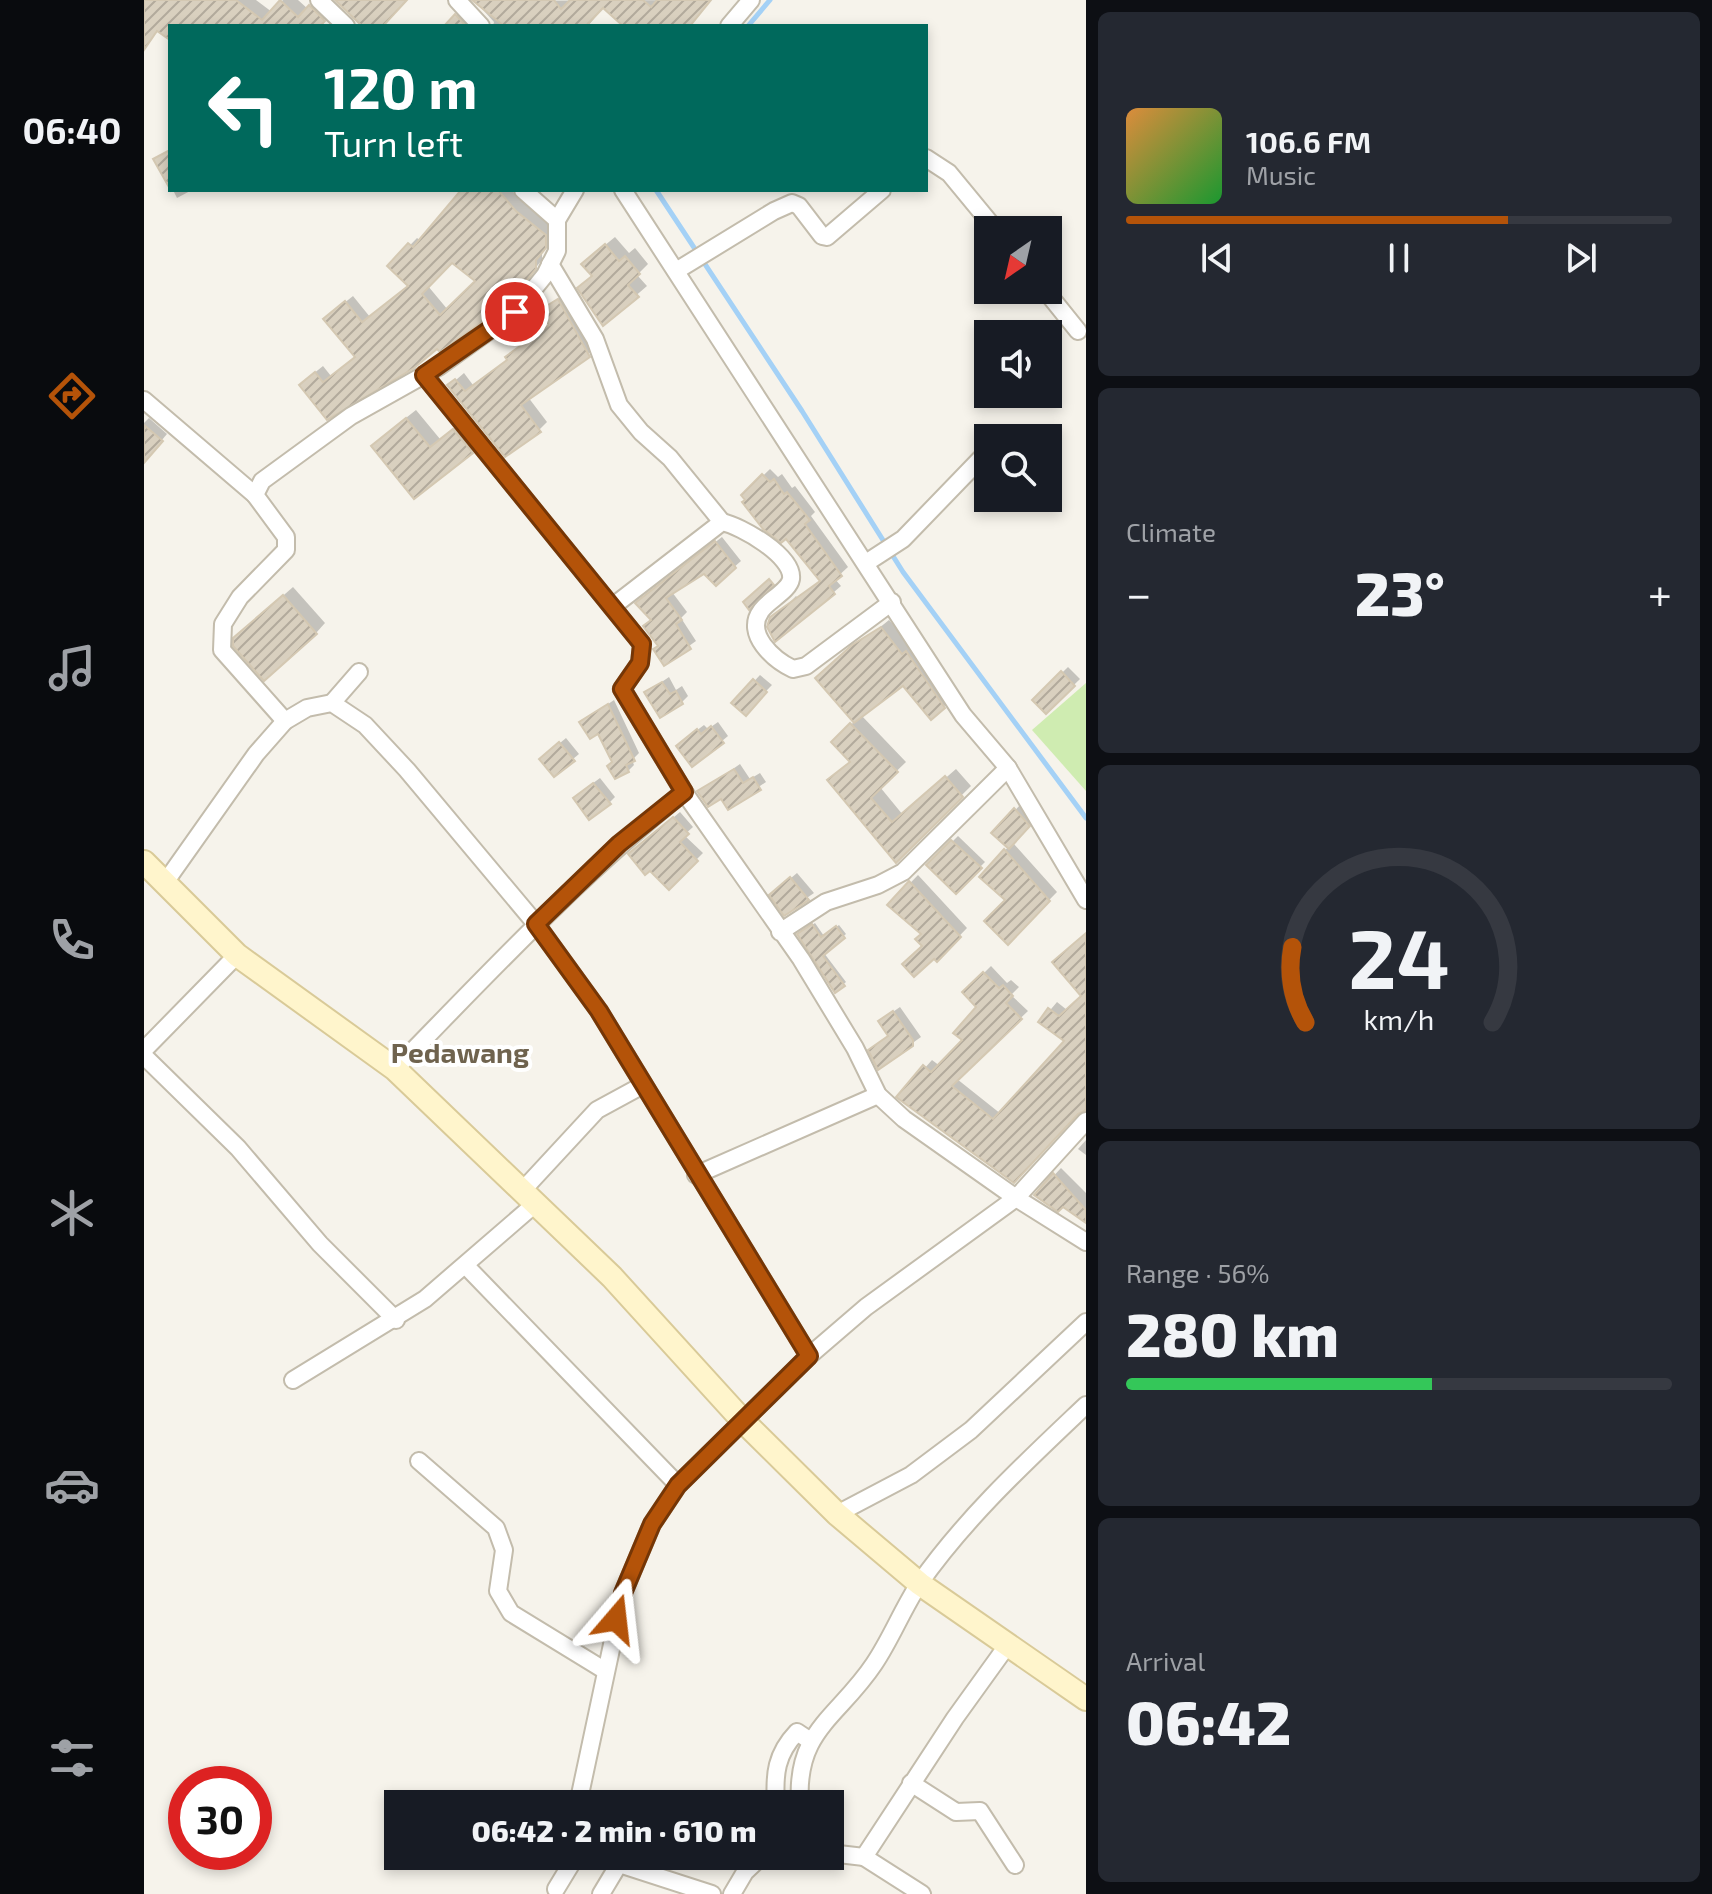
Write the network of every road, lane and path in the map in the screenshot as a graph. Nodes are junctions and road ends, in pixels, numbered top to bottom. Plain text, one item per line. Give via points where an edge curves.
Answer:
1 (319, 0) edge
2 (457, 0) edge
3 (751, 0) edge
4 (344, 24) edge
5 (479, 24) edge
6 (731, 24) edge
7 (928, 159) edge
8 (525, 192) edge
9 (574, 192) edge
10 (625, 192) edge
11 (880, 192) edge
12 (984, 216) edge
13 (557, 220) junction
14 (550, 264) junction
15 (683, 267) junction
16 (1056, 304) edge
17 (1078, 331) dead end
18 (424, 375) junction
19 (144, 400) edge
20 (974, 465) edge
21 (255, 495) junction
22 (722, 522) junction
23 (871, 559) junction
24 (892, 602) junction
25 (612, 607) junction
26 (359, 672) dead end
27 (332, 703) junction
28 (285, 721) junction
29 (1008, 768) junction
30 (684, 792) junction
31 (144, 862) edge
32 (164, 884) junction
33 (1086, 900) edge
34 (536, 924) junction
35 (780, 932) junction
36 (237, 955) junction
37 (144, 1053) edge
38 (395, 1069) junction
39 (643, 1085) junction
40 (878, 1095) junction
41 (1086, 1121) edge
42 (696, 1175) junction
43 (528, 1198) junction
44 (1016, 1198) junction
45 (1086, 1242) edge
46 (467, 1267) junction
47 (396, 1320) junction
48 (1086, 1322) edge
49 (809, 1356) junction
50 (293, 1380) dead end
51 (1086, 1405) edge
52 (743, 1421) junction
53 (419, 1461) dead end
54 (678, 1485) junction
55 (837, 1514) junction
56 (920, 1584) junction
57 (1009, 1643) junction
58 (604, 1670) junction
59 (1086, 1699) edge
60 (803, 1736) junction
61 (911, 1783) junction
62 (581, 1790) edge
63 (776, 1790) edge
64 (799, 1790) edge
65 (844, 1855) edge
66 (864, 1857) junction
67 (1015, 1865) dead end
68 (568, 1870) edge
69 (615, 1870) edge
70 (638, 1870) edge
71 (747, 1870) edge
72 (556, 1889) dead end
73 (601, 1894) edge
74 (712, 1894) edge
75 (732, 1894) edge
76 (922, 1894) edge

1 - 4 street
2 - 5 street
3 - 6 street
7 - 12 street via 949,173
8 - 13 street
9 - 13 street
10 - 15 street
11 - 15 street via 827,237 792,203
13 - 14 street via 557,251
14 - 18 street via 515,312
14 - 22 street via 595,339 619,405
15 - 23 street
16 - 17 street
18 - 21 street via 351,416 262,481
18 - 25 street
19 - 21 street
20 - 23 street via 897,544
21 - 28 street via 286,537 286,550 234,606 223,624 222,650
22 - 24 street via 755,536 782,560 790,575 789,583 762,609 757,625 768,652 793,669 806,666
22 - 25 street
23 - 24 street
24 - 29 street via 963,715
25 - 30 street via 642,644 640,663 622,689
26 - 27 street
27 - 28 street via 307,708
27 - 34 street via 365,725 407,770
28 - 32 street
29 - 33 street
29 - 35 street via 903,872 826,902
30 - 34 street via 619,844
30 - 35 street
31 - 32 street
32 - 36 street
34 - 38 street
34 - 39 street via 599,1011
35 - 40 street via 855,1048
36 - 37 street
36 - 38 street
37 - 47 street
38 - 43 street
39 - 42 street
39 - 43 street via 597,1110
40 - 42 street
40 - 44 street
41 - 44 street
42 - 49 street
43 - 46 street
43 - 52 street via 622,1286
44 - 45 street
44 - 49 street via 911,1272
46 - 47 street
46 - 54 street
47 - 50 street
48 - 55 street via 971,1430 911,1475
49 - 52 street
51 - 56 street via 994,1495
52 - 54 street
52 - 55 street
53 - 58 street via 496,1528 504,1550 498,1591 511,1613
54 - 58 street via 652,1524 623,1593
55 - 56 street
56 - 57 street
56 - 60 street via 870,1670
57 - 59 street
57 - 61 street
58 - 62 street
60 - 63 street via 785,1745 776,1764
60 - 64 street
61 - 66 street
61 - 67 street via 956,1812 980,1811
65 - 66 street
66 - 76 street
68 - 72 street
69 - 73 street
70 - 74 street
71 - 75 street

